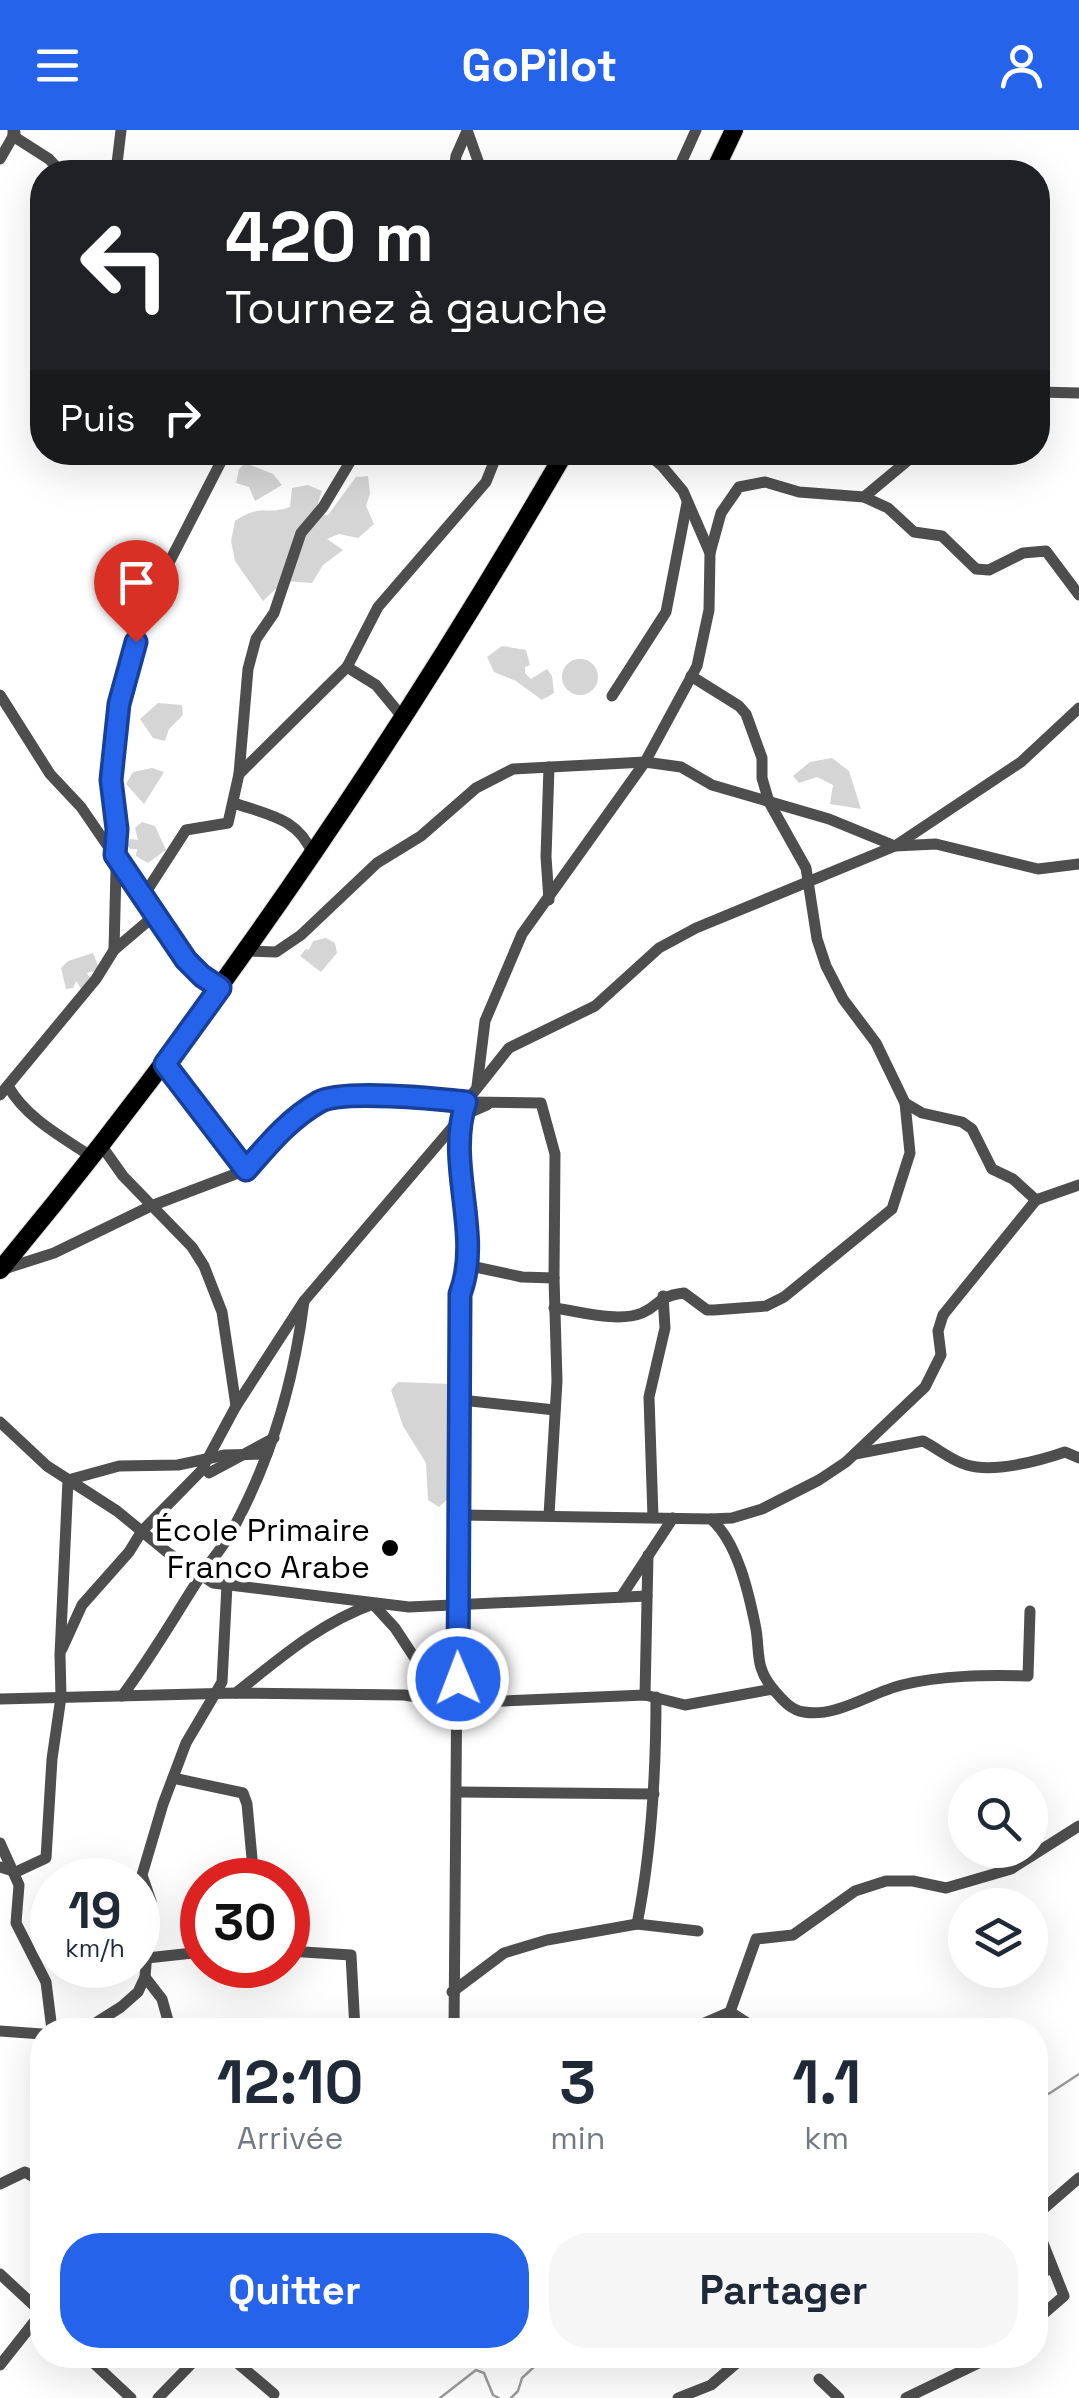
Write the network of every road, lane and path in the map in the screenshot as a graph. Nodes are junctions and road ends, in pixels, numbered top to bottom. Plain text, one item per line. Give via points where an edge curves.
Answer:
1 (121, 130) edge
2 (467, 130) edge
3 (696, 130) edge
4 (734, 130) edge
5 (14, 132) edge
6 (0, 160) edge
7 (50, 160) edge
8 (117, 160) edge
9 (456, 160) edge
10 (478, 160) edge
11 (682, 160) edge
12 (720, 160) edge
13 (1050, 392) edge
14 (1079, 392) edge
15 (219, 465) edge
16 (348, 465) edge
17 (493, 465) edge
18 (557, 465) edge
19 (661, 465) edge
20 (902, 465) edge
21 (864, 497) junction
22 (687, 502) junction
23 (710, 552) junction
24 (1079, 594) edge
25 (347, 667) junction
26 (692, 676) junction
27 (0, 695) edge
28 (612, 696) dead end
29 (1079, 708) edge
30 (404, 718) junction
31 (645, 762) junction
32 (549, 767) junction
33 (238, 774) junction
34 (234, 802) junction
35 (769, 802) junction
36 (895, 846) junction
37 (313, 854) junction
38 (115, 855) junction
39 (1079, 864) edge
40 (810, 883) junction
41 (549, 900) junction
42 (154, 916) junction
43 (114, 950) junction
44 (247, 951) junction
45 (220, 988) junction
46 (165, 1064) junction
47 (477, 1086) junction
48 (4, 1090) edge
49 (466, 1102) junction
50 (493, 1102) junction
51 (905, 1103) junction
52 (462, 1116) junction
53 (97, 1151) junction
54 (246, 1170) junction
55 (1079, 1185) edge
56 (1036, 1200) junction
57 (151, 1206) junction
58 (466, 1265) junction
59 (0, 1270) edge
60 (554, 1278) junction
61 (662, 1296) junction
62 (304, 1301) junction
63 (554, 1308) junction
64 (461, 1400) junction
65 (236, 1406) junction
66 (555, 1410) junction
67 (0, 1422) edge
68 (274, 1438) junction
69 (268, 1454) junction
70 (854, 1454) junction
71 (244, 1455) junction
72 (209, 1458) junction
73 (1079, 1458) edge
74 (210, 1474) dead end
75 (68, 1480) junction
76 (458, 1515) junction
77 (549, 1515) junction
78 (653, 1517) junction
79 (673, 1518) junction
80 (711, 1518) junction
81 (142, 1531) junction
82 (648, 1555) junction
83 (200, 1576) junction
84 (227, 1585) junction
85 (648, 1596) junction
86 (621, 1598) junction
87 (458, 1603) junction
88 (373, 1604) junction
89 (1030, 1611) dead end
90 (60, 1655) junction
91 (773, 1689) junction
92 (236, 1693) junction
93 (216, 1695) junction
94 (122, 1696) junction
95 (650, 1696) junction
96 (61, 1697) junction
97 (0, 1699) edge
98 (443, 1701) junction
99 (458, 1703) junction
100 (172, 1778) junction
101 (457, 1792) junction
102 (654, 1794) junction
103 (1079, 1826) edge
104 (0, 1844) edge
105 (147, 1858) edge
106 (252, 1858) edge
107 (0, 1866) edge
108 (16, 1872) junction
109 (637, 1924) junction
110 (698, 1931) dead end
111 (310, 1952) edge
112 (140, 1988) edge
113 (153, 1988) edge
114 (452, 1992) junction
115 (730, 2012) junction
116 (50, 2018) edge
117 (104, 2018) edge
118 (164, 2018) edge
119 (354, 2018) edge
120 (456, 2018) edge
121 (716, 2018) edge
122 (739, 2018) edge
123 (0, 2031) edge
124 (30, 2033) edge
125 (30, 2172) edge
126 (1079, 2178) edge
127 (0, 2184) edge
128 (1048, 2207) edge
129 (1048, 2259) edge
130 (1051, 2268) junction
131 (1048, 2269) edge
132 (0, 2274) edge
133 (30, 2302) edge
134 (1048, 2310) edge
135 (30, 2328) edge
136 (0, 2365) edge
137 (100, 2368) edge
138 (187, 2368) edge
139 (243, 2368) edge
140 (731, 2368) edge
141 (968, 2368) edge
142 (819, 2378) dead end
143 (274, 2394) dead end
144 (131, 2398) edge
145 (158, 2398) edge
146 (678, 2398) edge
147 (839, 2398) edge
148 (906, 2398) edge

1 - 8 street
2 - 9 street
2 - 10 street
3 - 11 street
4 - 12 highway
5 - 6 street
5 - 7 street
13 - 14 street
15 - 38 street via 157,586 119,704 111,780
16 - 33 street via 301,533 274,613 256,638
17 - 25 street via 486,482 378,607
18 - 30 highway
19 - 22 street
20 - 21 street
21 - 23 street via 752,482 739,487 721,513
21 - 24 street via 914,532 942,536 976,569 1046,551
22 - 23 street
22 - 28 street via 666,612
23 - 26 street via 708,610
25 - 30 street via 376,685
25 - 33 street
26 - 31 street
26 - 35 street via 746,714
27 - 38 street via 50,774
29 - 36 street via 1021,762
30 - 37 highway
31 - 32 street
31 - 35 street via 681,767 712,785
31 - 41 street
32 - 41 street
32 - 44 street via 513,770 476,788 377,863 301,936 276,952
33 - 34 street
34 - 37 street via 294,826
34 - 42 street via 228,823 186,830 168,853 148,888
35 - 36 street
35 - 40 street
36 - 39 street via 936,844 1038,869
36 - 40 street
37 - 44 highway
38 - 42 street
38 - 43 street
40 - 47 street via 659,948 590,1009 508,1048
40 - 51 street via 826,966
41 - 47 street via 522,934 496,990
42 - 43 street
42 - 45 street via 186,960
43 - 48 street
44 - 45 highway
45 - 46 highway
46 - 53 highway
46 - 54 street
47 - 49 street
48 - 53 street via 43,1124
49 - 50 street
49 - 52 street
49 - 54 street via 324,1099 286,1125
50 - 52 street
50 - 60 street via 540,1103 556,1154
51 - 56 street via 972,1129 992,1169
51 - 61 street via 910,1152 892,1209 784,1298 766,1306 707,1310 684,1293
52 - 58 street
52 - 62 street
53 - 57 street
53 - 59 highway
54 - 57 street
55 - 56 street
56 - 70 street via 943,1316 941,1356 925,1387
57 - 59 street via 54,1253
57 - 65 street via 204,1266 222,1312
58 - 60 street
58 - 64 street
60 - 63 street
61 - 63 street via 641,1313 616,1316
61 - 78 street via 664,1328 649,1397
62 - 65 street
62 - 68 street via 297,1361
63 - 66 street
64 - 66 street
64 - 76 street
65 - 72 street
66 - 77 street
67 - 75 street
68 - 69 street
68 - 71 street
69 - 71 street
69 - 83 street via 232,1530
70 - 73 street via 923,1441 965,1465 1034,1462 1064,1452
70 - 80 street via 778,1501 732,1518
71 - 72 street
71 - 74 street
72 - 75 street via 119,1466
72 - 81 street
75 - 81 street
75 - 90 street
76 - 77 street
76 - 87 street
77 - 78 street
78 - 79 street
79 - 80 street
79 - 82 street
80 - 91 street via 732,1550 763,1677
81 - 83 street
81 - 90 street via 82,1605
82 - 85 street
82 - 86 street
83 - 84 street
83 - 94 street
84 - 88 street
84 - 93 street
85 - 86 street
85 - 95 street
86 - 87 street
87 - 88 street
87 - 99 street
88 - 92 street via 304,1639
88 - 98 street
89 - 91 street via 1028,1676 903,1684 808,1714 792,1709
90 - 96 street
91 - 95 street via 685,1705
92 - 93 street
92 - 98 street
93 - 94 street
93 - 100 street
94 - 96 street
95 - 99 street
95 - 102 street
96 - 97 street
96 - 108 street via 46,1858
98 - 99 street
99 - 101 street
100 - 105 street
100 - 106 street via 243,1793
101 - 102 street
101 - 114 street
102 - 109 street
103 - 115 street via 1011,1869 946,1888 886,1881 855,1891 793,1935 756,1939
104 - 108 street
107 - 108 street
108 - 116 street via 16,1923 46,1982
109 - 110 street
109 - 114 street via 504,1953
111 - 119 street via 351,1955
112 - 117 street
113 - 118 street
114 - 120 street
115 - 121 street
115 - 122 street
123 - 124 street
125 - 127 street
126 - 128 street
129 - 130 street
130 - 131 street
130 - 134 street via 1064,2296
132 - 133 street
135 - 136 street
137 - 144 street
138 - 145 street
139 - 143 street
140 - 146 street
141 - 148 street
142 - 147 street

